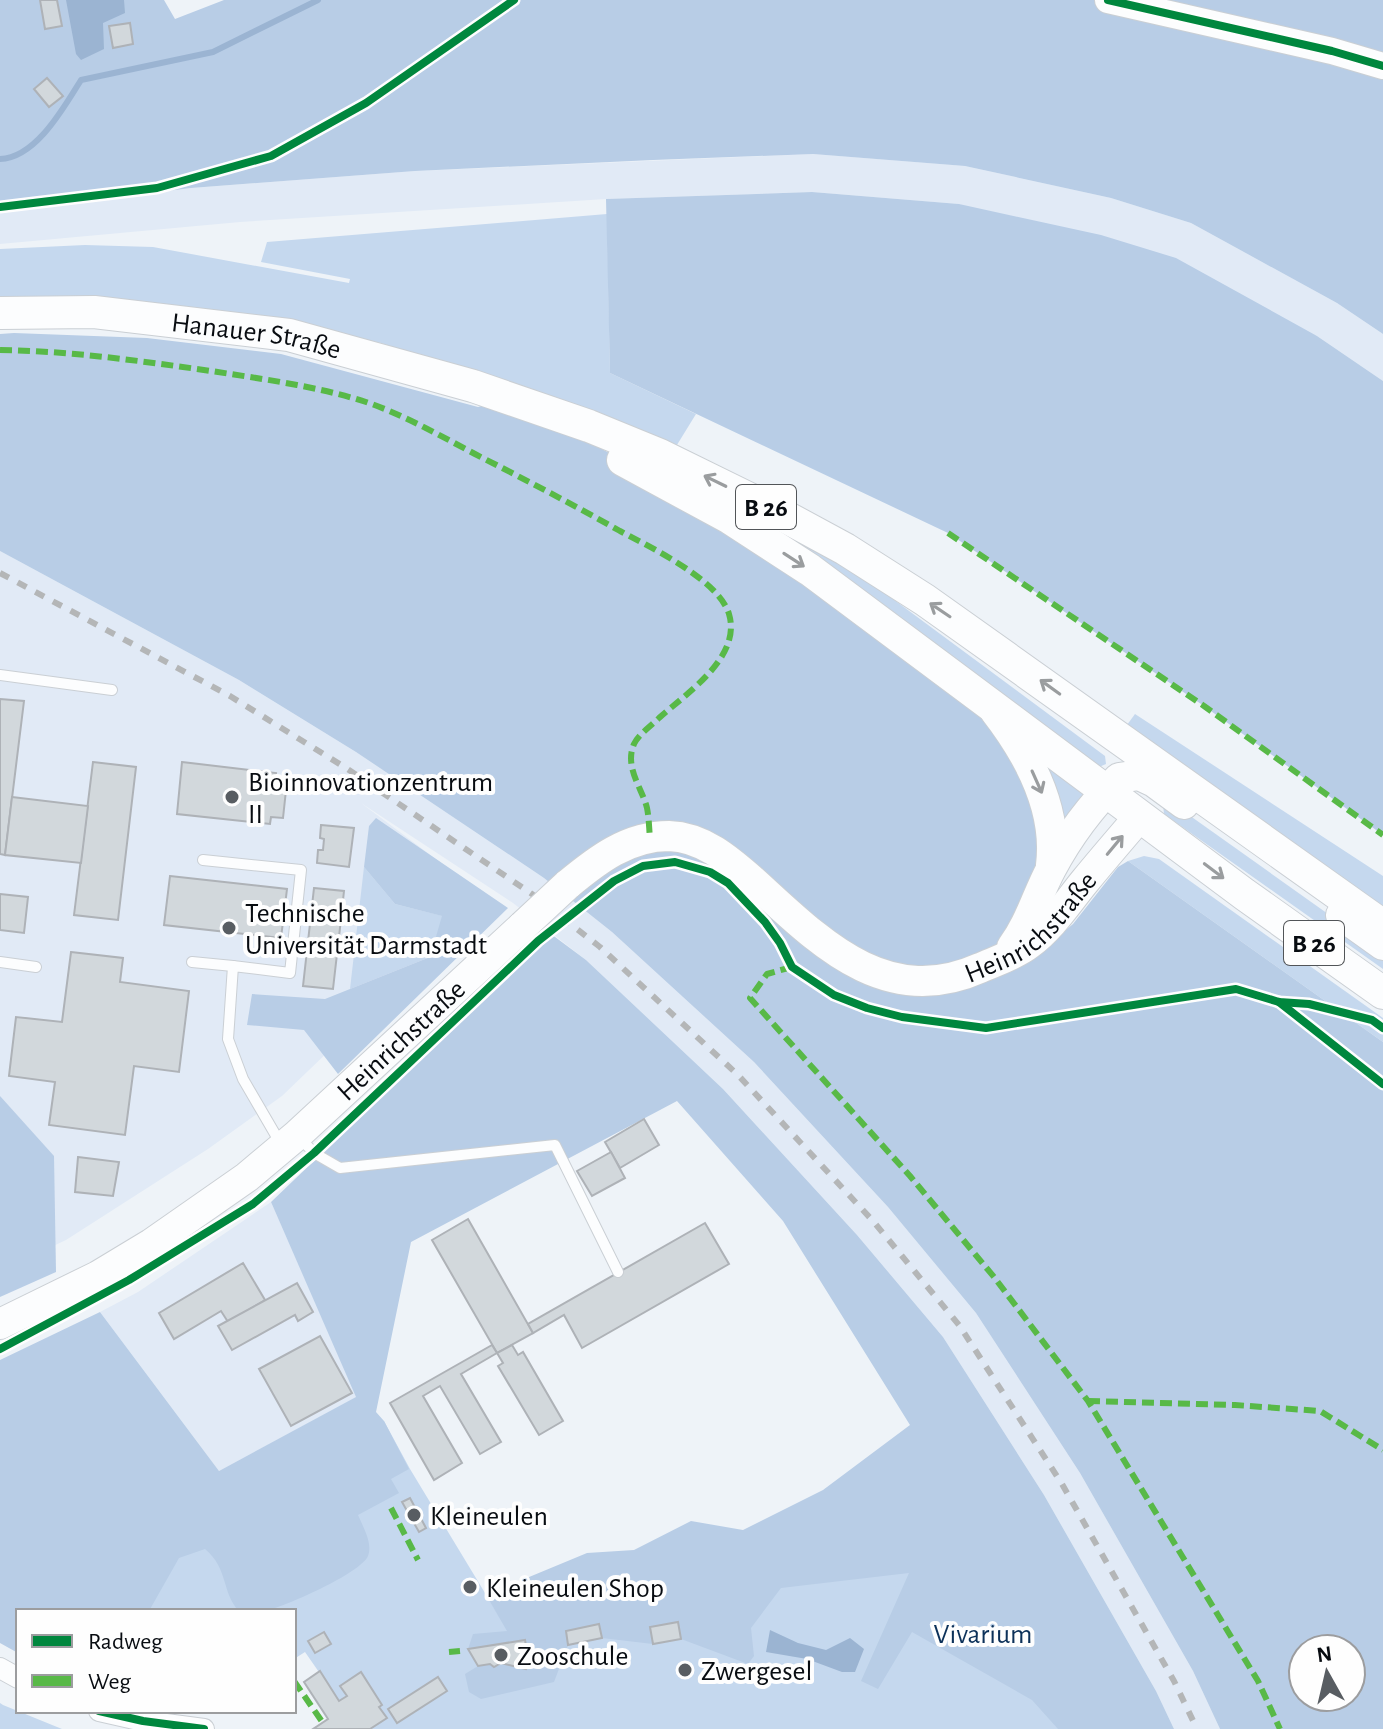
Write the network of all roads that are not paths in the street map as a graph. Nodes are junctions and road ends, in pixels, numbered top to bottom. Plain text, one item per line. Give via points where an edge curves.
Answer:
1 (1108, 0) edge
2 (1383, 66) edge
3 (0, 313) edge
4 (507, 398) junction
5 (0, 675) edge
6 (112, 690) dead end
7 (979, 695) junction
8 (1156, 774) junction
9 (1107, 791) junction
10 (1140, 816) junction
11 (203, 860) dead end
12 (1050, 871) junction
13 (1383, 926) edge
14 (1383, 945) edge
15 (0, 962) edge
16 (192, 962) dead end
17 (995, 962) junction
18 (233, 966) junction
19 (36, 967) dead end
20 (1383, 993) edge
21 (290, 1141) junction
22 (618, 1272) dead end
23 (0, 1324) edge
24 (108, 1713) edge
25 (204, 1729) edge

1 - 2 street
3 - 4 main road, Hanauer Straße / B 26 via 94,312 289,335
4 -> 7 main road, B 26 via 730,518
8 -> 4 main road, B 26 via 1005,654 845,549 660,455
5 - 6 lane
7 - 9 main road, B 26
7 -> 12 main road via 998,714 1042,791 1052,828
8 - 9 main road via 1119,778
8 - 10 main road
8 - 13 main road, B 26
8 - 14 main road
9 - 10 main road, B 26
9 - 12 main road
17 -> 10 main road, Heinrichstraße via 1042,933
10 -> 20 main road, B 26
11 - 18 lane via 301,870 290,973
12 - 17 main road via 1018,939
15 - 19 lane
16 - 18 lane
17 - 21 main road, Heinrichstraße, bridge via 930,981 867,969 831,950 704,845 669,836 631,843 567,885
18 - 21 lane via 228,1039 243,1079
21 - 22 lane via 340,1168 555,1145
21 - 23 main road, Heinrichstraße via 151,1244
24 - 25 street

